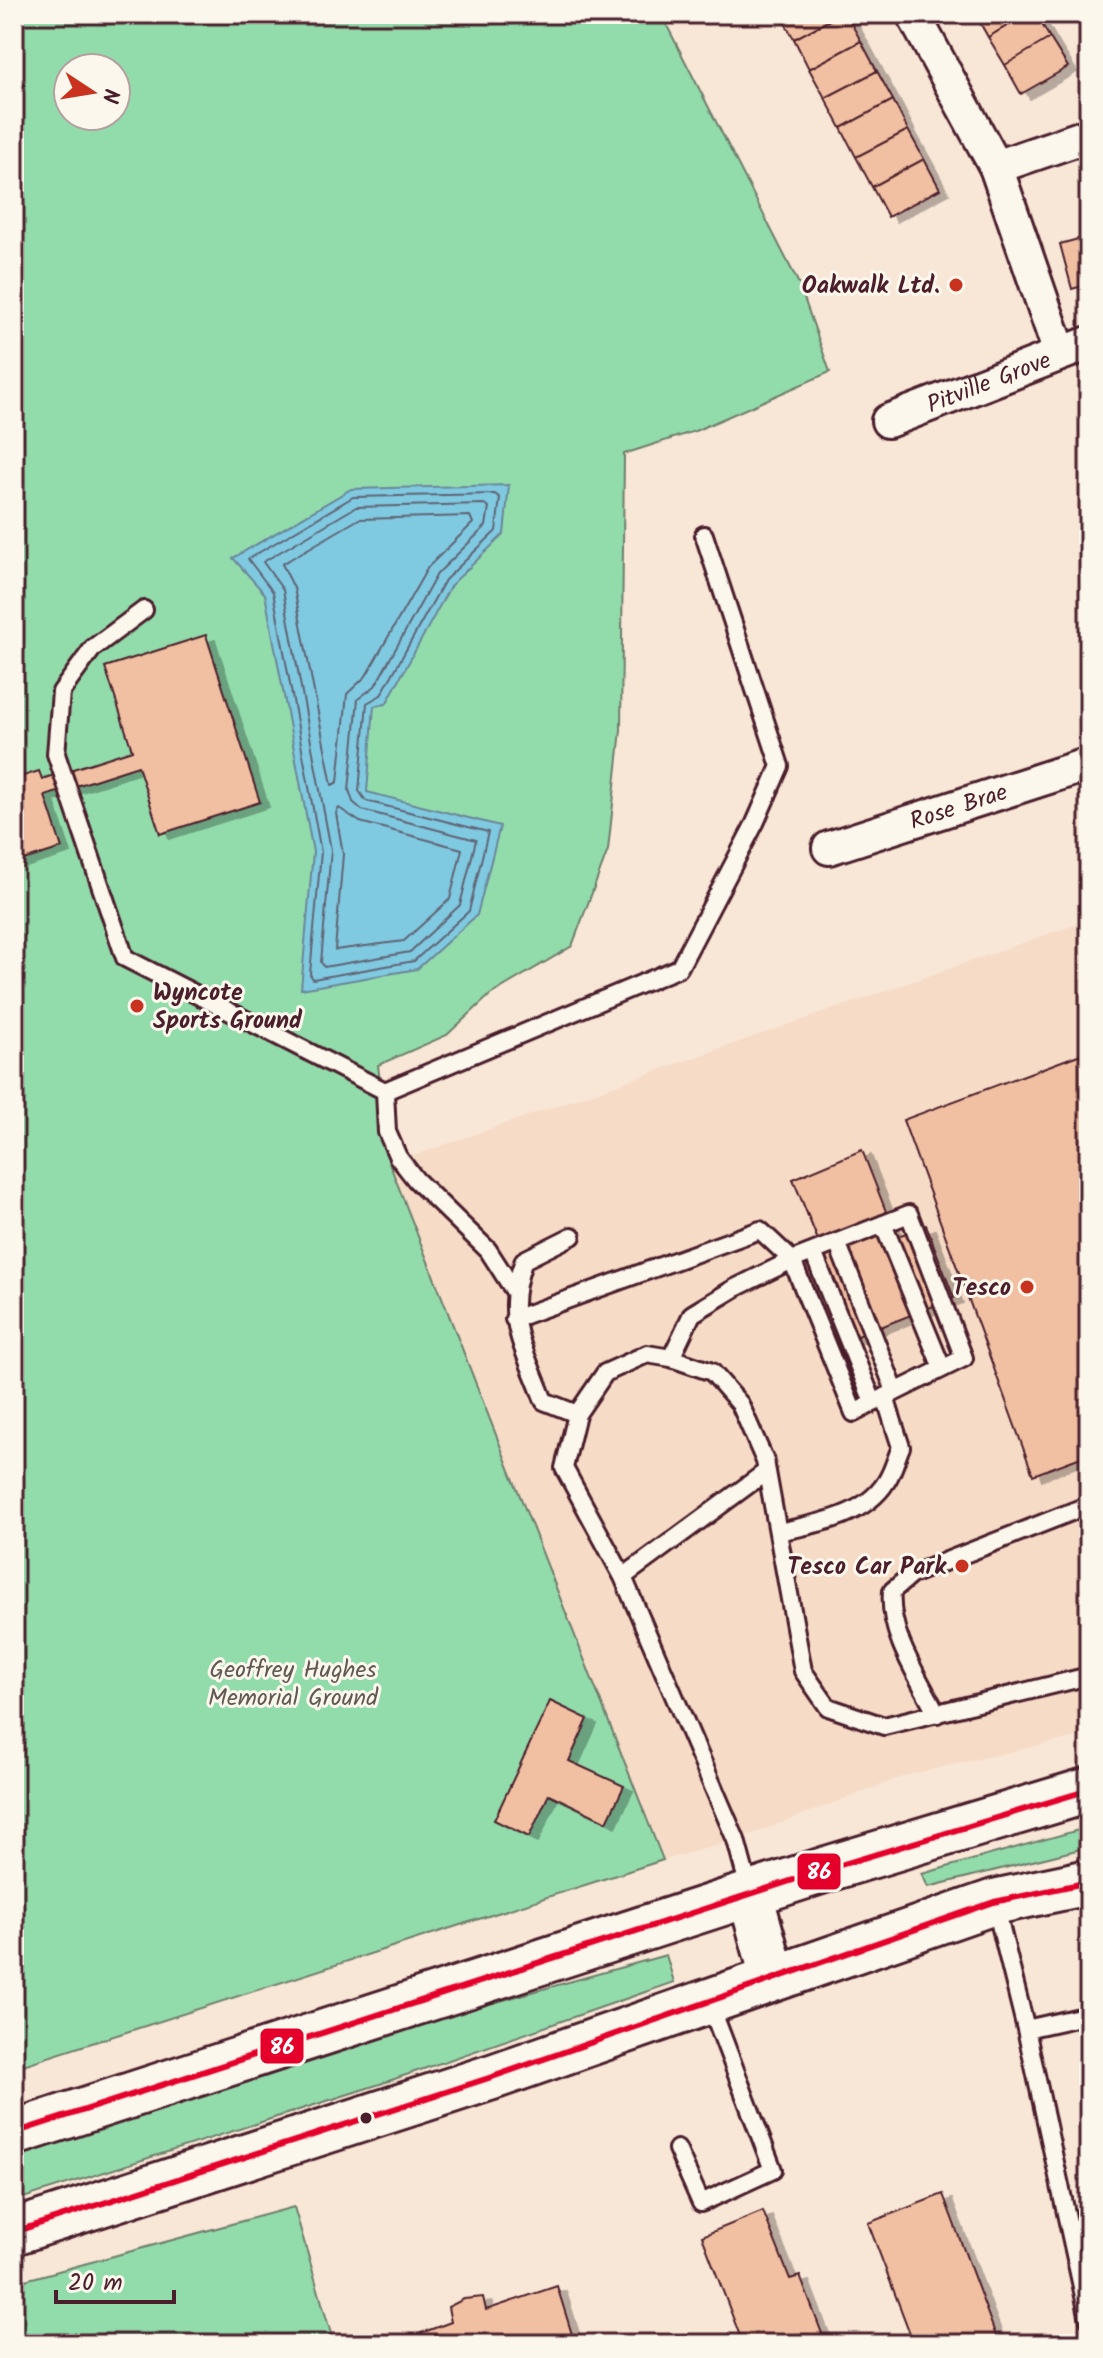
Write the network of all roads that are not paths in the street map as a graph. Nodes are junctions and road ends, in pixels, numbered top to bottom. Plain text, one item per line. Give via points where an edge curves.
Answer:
1 (913, 14) edge
2 (1089, 135) edge
3 (996, 167) junction
4 (1075, 348) edge
5 (888, 421) dead end
6 (704, 535) dead end
7 (144, 610) dead end
8 (1089, 764) edge
9 (829, 848) dead end
10 (385, 1091) junction
11 (883, 1224) junction
12 (572, 1236) dead end
13 (837, 1242) junction
14 (813, 1252) junction
15 (792, 1260) junction
16 (513, 1289) junction
17 (514, 1319) junction
18 (671, 1358) junction
19 (942, 1368) junction
20 (884, 1397) junction
21 (577, 1414) junction
22 (767, 1471) junction
23 (1089, 1505) edge
24 (778, 1532) junction
25 (623, 1577) junction
26 (1089, 1676) edge
27 (937, 1714) junction
28 (1089, 1790) edge
29 (1089, 1882) edge
30 (750, 1894) junction
31 (994, 1902) junction
32 (773, 1977) junction
33 (708, 1999) junction
34 (1089, 2015) edge
35 (1026, 2029) junction
36 (14, 2133) edge
37 (677, 2149) dead end
38 (14, 2232) edge
39 (1089, 2319) edge

1 - 3 street
2 - 3 street
3 - 4 street
4 - 5 street, Pitville Grove
6 - 10 lane via 780,766 679,968
7 - 10 lane via 93,648 61,692 56,754 125,958
8 - 9 street, Rose Brae
10 - 16 lane via 387,1132 398,1157 488,1250
11 - 13 lane
11 - 19 lane
11 - 19 lane via 909,1214 964,1358
12 - 16 lane via 524,1260
13 - 14 lane
13 - 20 lane
14 - 15 lane
14 - 20 lane
15 - 17 lane via 760,1230
15 - 18 lane via 692,1314
15 - 20 lane via 854,1413
16 - 17 lane
17 - 21 lane via 544,1401
18 - 21 lane via 647,1354 605,1373
18 - 22 lane via 712,1372 740,1404
19 - 20 lane
20 - 24 lane via 901,1447 885,1484 833,1521
21 - 25 lane via 564,1468
22 - 24 lane
22 - 25 lane
23 - 27 lane via 911,1575 892,1591 890,1611 896,1630
24 - 27 lane via 803,1671 828,1707 884,1726
25 - 30 lane via 736,1840
26 - 27 lane
28 - 30 main road
29 - 31 main road
30 - 32 main road
30 - 36 main road
31 - 32 main road
31 - 35 lane
32 - 33 main road
33 - 37 lane via 773,2170 701,2203
33 - 38 main road via 495,2076
34 - 35 lane
35 - 39 lane

